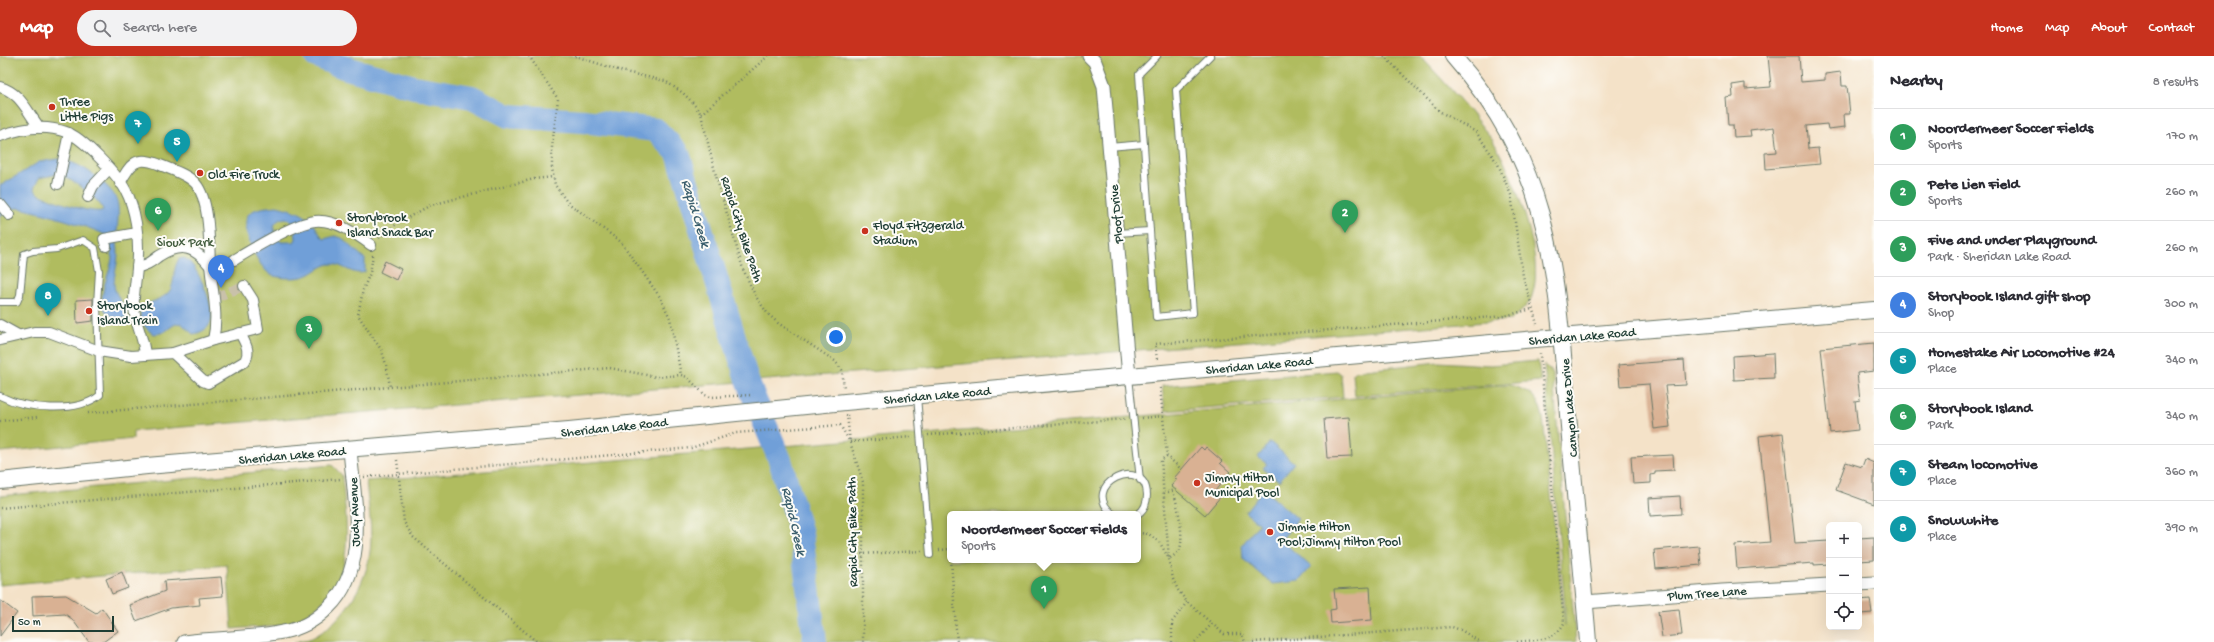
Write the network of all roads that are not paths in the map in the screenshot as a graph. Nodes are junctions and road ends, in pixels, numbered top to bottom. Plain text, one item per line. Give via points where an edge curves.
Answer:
1 (1089, 56) edge
2 (1157, 56) edge
3 (1210, 56) edge
4 (1453, 56) edge
5 (0, 87) edge
6 (40, 128) junction
7 (69, 133) junction
8 (0, 136) edge
9 (1144, 144) junction
10 (1109, 147) junction
11 (109, 169) junction
12 (120, 183) junction
13 (58, 184) dead end
14 (88, 197) dead end
15 (0, 204) edge
16 (8, 215) dead end
17 (1150, 231) junction
18 (137, 233) junction
19 (1116, 233) junction
20 (371, 245) road end
21 (106, 246) dead end
22 (234, 260) tunnel mouth
23 (210, 266) junction
24 (138, 267) junction
25 (244, 286) dead end
26 (0, 302) edge
27 (1874, 310) edge
28 (0, 325) edge
29 (240, 333) junction
30 (18, 335) junction
31 (1562, 336) junction
32 (0, 340) edge
33 (213, 340) junction
34 (99, 351) junction
35 (173, 353) junction
36 (145, 355) junction
37 (1129, 376) junction
38 (0, 396) edge
39 (917, 396) junction
40 (350, 449) junction
41 (1140, 480) junction
42 (0, 481) edge
43 (1111, 511) edge
44 (1141, 511) edge
45 (930, 553) road end
46 (1874, 583) edge
47 (1862, 584) edge
48 (1826, 585) edge
49 (1585, 602) junction
50 (249, 639) edge
51 (184, 642) edge
52 (1588, 642) edge

1 - 10 street, Ploof Drive via 1095,62 1104,86
2 - 9 lane via 1139,74
3 - 17 lane via 1176,90 1193,313 1156,317
4 - 31 street, Canyon Lake Drive via 1498,115 1528,174 1542,214 1551,253
5 - 6 street via 9,90 21,100
6 - 7 street
6 - 8 street via 33,127
7 - 11 street via 89,148
7 - 13 street
9 - 10 lane
9 - 17 lane
10 - 19 street, Ploof Drive
11 - 12 street
11 - 14 street
12 - 18 street via 126,189 132,204
12 - 23 street via 134,163 140,161 158,164 196,184 205,206
15 - 16 street
17 - 19 lane
18 - 21 street via 104,239
18 - 24 street
19 - 37 street, Ploof Drive
20 - 22 street via 360,236 330,222 313,221 292,229
23 - 24 street via 200,254 182,248 170,250 148,265
23 - 33 street via 216,299 216,327
24 - 36 street via 134,298 135,314 143,337
25 - 29 street via 253,300 258,329
26 - 34 lane via 17,302 24,254 57,249 84,240 95,248 99,261
27 - 31 street, Sheridan Lake Road
28 - 30 street
29 - 33 street
29 - 35 street via 247,346 248,355 245,361 208,383
30 - 32 street
30 - 34 street via 49,332
31 - 37 street, Sheridan Lake Road
31 - 49 street, Canyon Lake Drive
33 - 35 street
34 - 36 street via 118,355
34 - 38 lane via 101,392 94,400 76,405 44,407 26,405
35 - 36 street
37 - 39 street, Sheridan Lake Road
37 - 41 lane
39 - 40 street, Sheridan Lake Road
39 - 45 lane
40 - 42 street, Sheridan Lake Road
40 - 50 street, Judy Avenue via 356,546 350,576 343,590 312,622 286,632
41 - 43 lane via 1126,474 1112,479 1107,484 1104,498
41 - 44 lane via 1147,492 1145,506
46 - 47 street
48 - 49 street, Plum Tree Lane
49 - 52 street, Canyon Lake Drive
50 - 51 street, Judy Avenue

